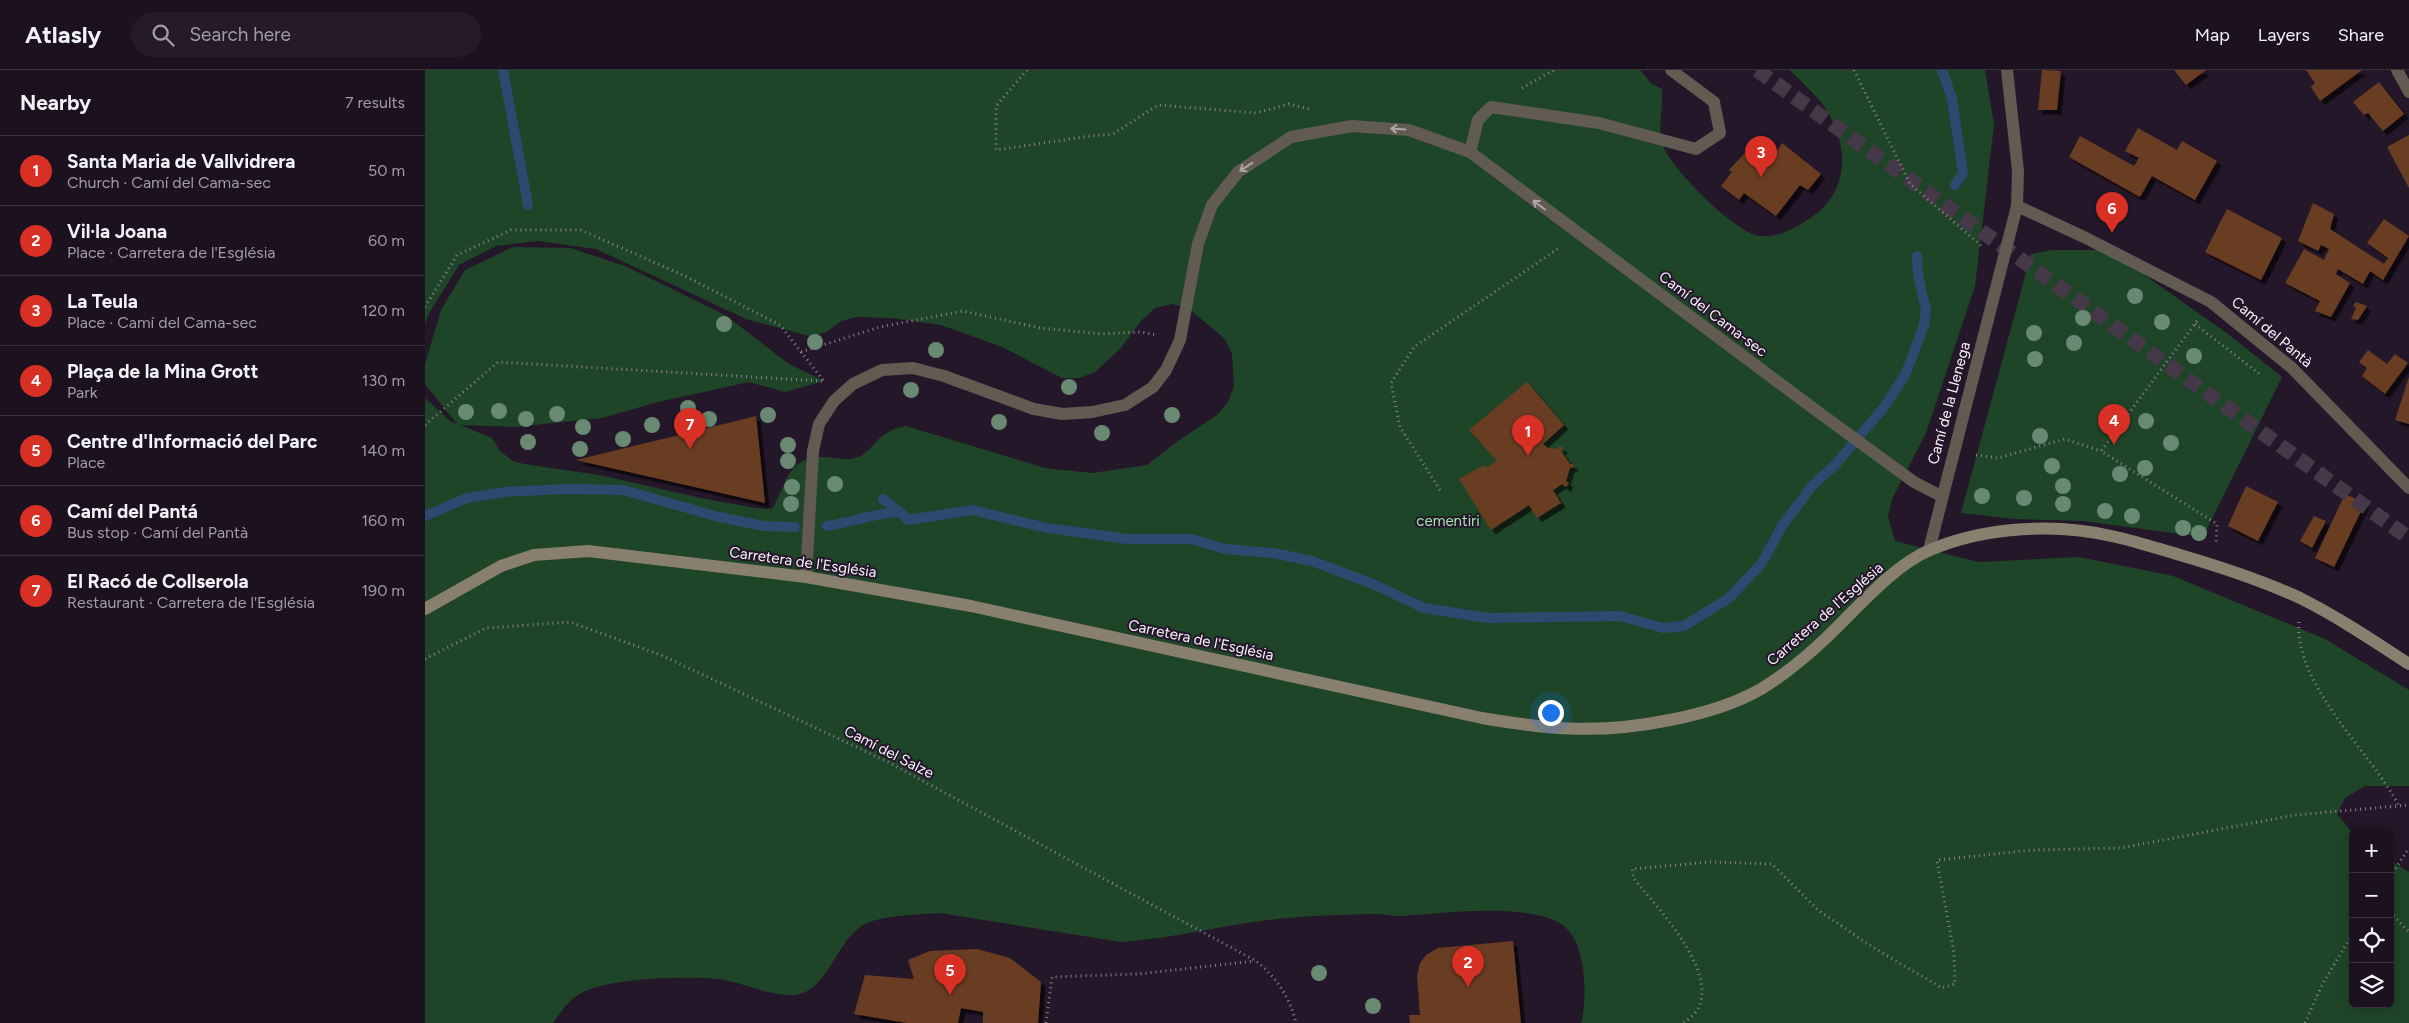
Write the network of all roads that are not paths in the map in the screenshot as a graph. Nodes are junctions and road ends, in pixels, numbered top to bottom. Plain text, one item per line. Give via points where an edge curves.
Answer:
1 (1671, 70) edge
2 (2007, 70) edge
3 (2397, 70) edge
4 (2409, 92) edge
5 (1470, 152) junction
6 (2017, 206) junction
7 (2409, 488) edge
8 (1941, 496) junction
9 (1929, 550) junction
10 (806, 577) junction
11 (425, 609) edge
12 (2409, 664) edge

1 - 5 street via 1714,102 1720,133 1696,149 1599,123 1491,106 1478,120
2 - 6 street, Camí de la Llenega via 2018,171
3 - 4 street
8 -> 5 street, Camí del Cama-sec via 1914,482
5 -> 10 street, Camí del Cama-sec via 1409,130 1352,126 1291,137 1238,172 1212,205 1198,244 1180,340 1166,370 1153,387 1125,405 1062,414 1034,410 944,376 913,368 881,370 853,384 834,401 819,424 813,451
6 - 7 street, Camí del Pantà via 2211,302 2292,368
6 - 8 street, Camí de la Llenega
8 - 9 street, Camí de la Llenega
9 - 10 main road, Carretera de l'Església via 1887,579 1811,651 1761,688 1725,706 1690,716 1631,728 1591,730 1535,727 1483,718 981,608
9 - 12 main road, Carretera de l'Església via 1999,531 2071,531 2106,535 2247,574 2361,632
10 - 11 main road, Carretera de l'Església via 587,551 562,551 534,555 501,566

